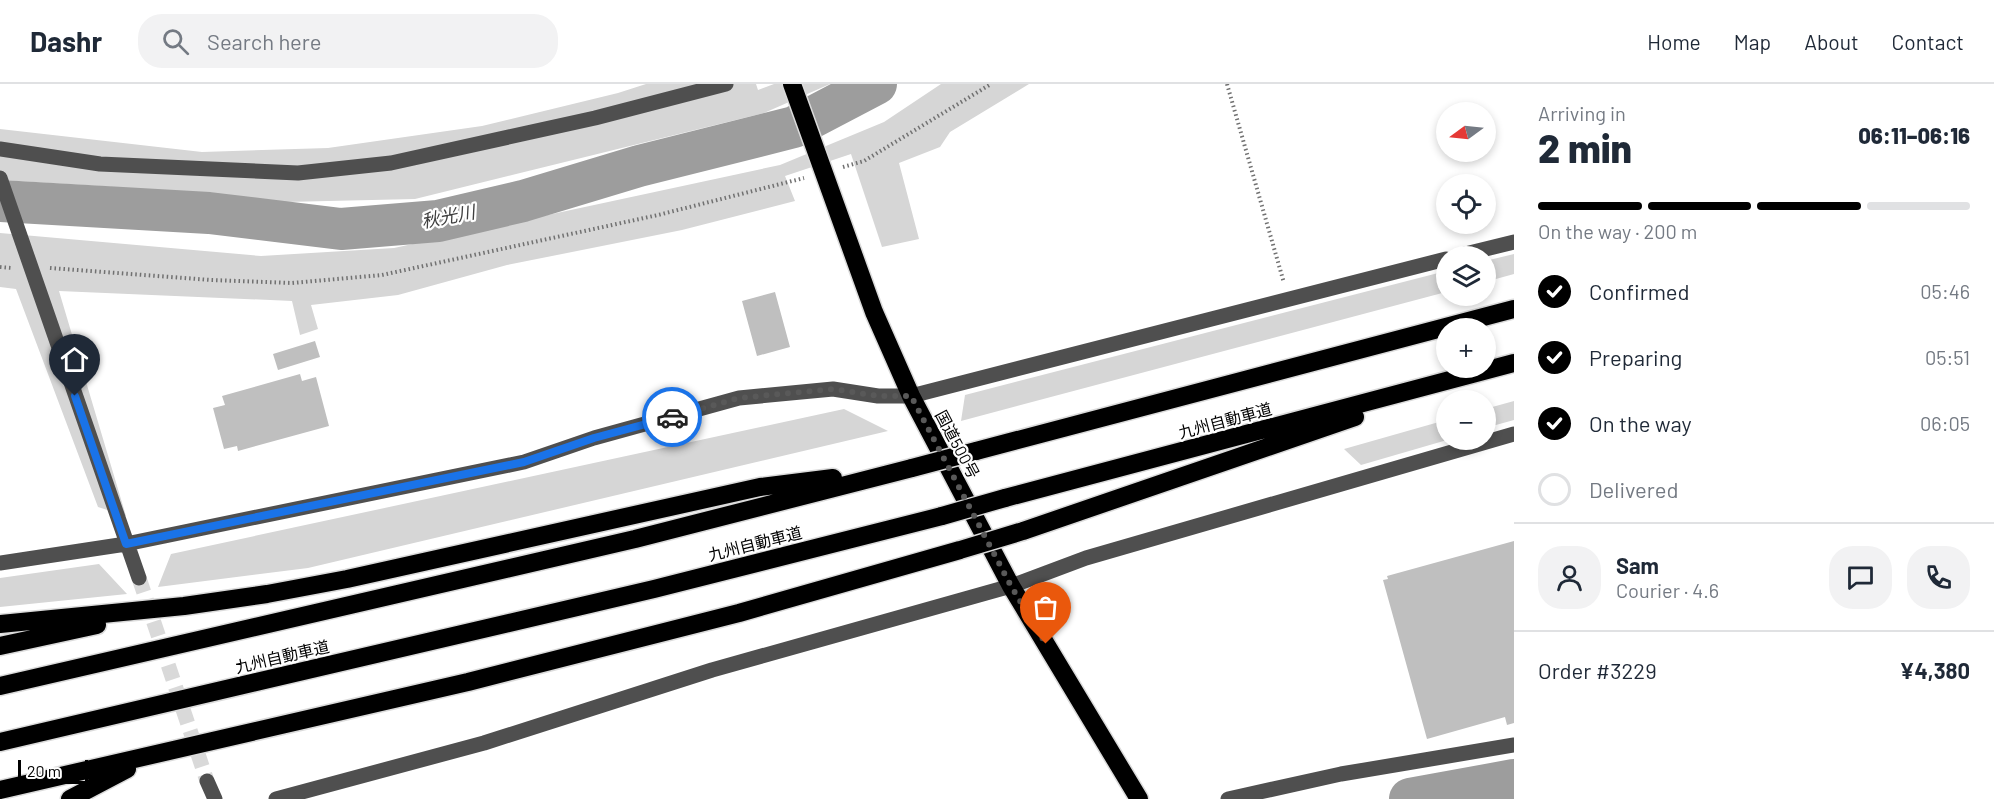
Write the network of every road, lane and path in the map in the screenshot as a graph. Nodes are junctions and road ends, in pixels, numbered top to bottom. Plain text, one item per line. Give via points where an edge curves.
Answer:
1 (726, 84) edge
2 (792, 84) edge
3 (991, 84) edge
4 (1227, 84) edge
5 (0, 149) edge
6 (822, 169) junction
7 (0, 178) edge
8 (1514, 242) edge
9 (1496, 246) edge
10 (1436, 262) edge
11 (29, 263) junction
12 (0, 267) edge
13 (1288, 299) junction
14 (1514, 309) edge
15 (1506, 365) edge
16 (911, 396) junction
17 (1514, 434) edge
18 (912, 468) junction
19 (126, 544) junction
20 (0, 563) edge
21 (139, 578) tunnel mouth
22 (1011, 586) junction
23 (184, 606) junction
24 (0, 624) edge
25 (0, 646) edge
26 (0, 686) edge
27 (0, 742) edge
28 (1514, 745) edge
29 (185, 748) junction
30 (207, 781) tunnel mouth
31 (0, 790) edge
32 (70, 799) edge
33 (215, 799) edge
34 (276, 799) edge
35 (1139, 799) edge
36 (1228, 799) edge

1 - 5 street via 595,118 391,163 298,173 100,164
2 - 6 highway, 国道500号
3 - 6 path via 864,161
4 - 13 path
6 - 11 path via 657,215 382,275 292,283 50,268
6 - 16 highway, 国道500号 via 874,312
7 - 11 street
8 - 9 street
10 - 13 street
11 - 12 path
11 - 19 street
13 - 16 street
14 - 18 highway, 九州自動車道, bridge
15 - 27 highway, 九州自動車道, bridge via 654,589
15 - 29 highway, bridge via 960,550 739,613 513,671
16 - 19 street via 833,389 739,398 594,438 524,462
16 - 22 highway, 国道500号
17 - 22 street via 1086,558
18 - 23 highway via 760,487 347,579
18 - 26 highway, 九州自動車道 via 635,539
19 - 20 street
19 - 21 street
22 - 34 street via 712,670 484,743
22 - 35 highway, 国道500号
23 - 24 highway
23 - 25 highway
28 - 36 street via 1341,774
29 - 31 highway
29 - 32 highway via 142,762
30 - 33 street

